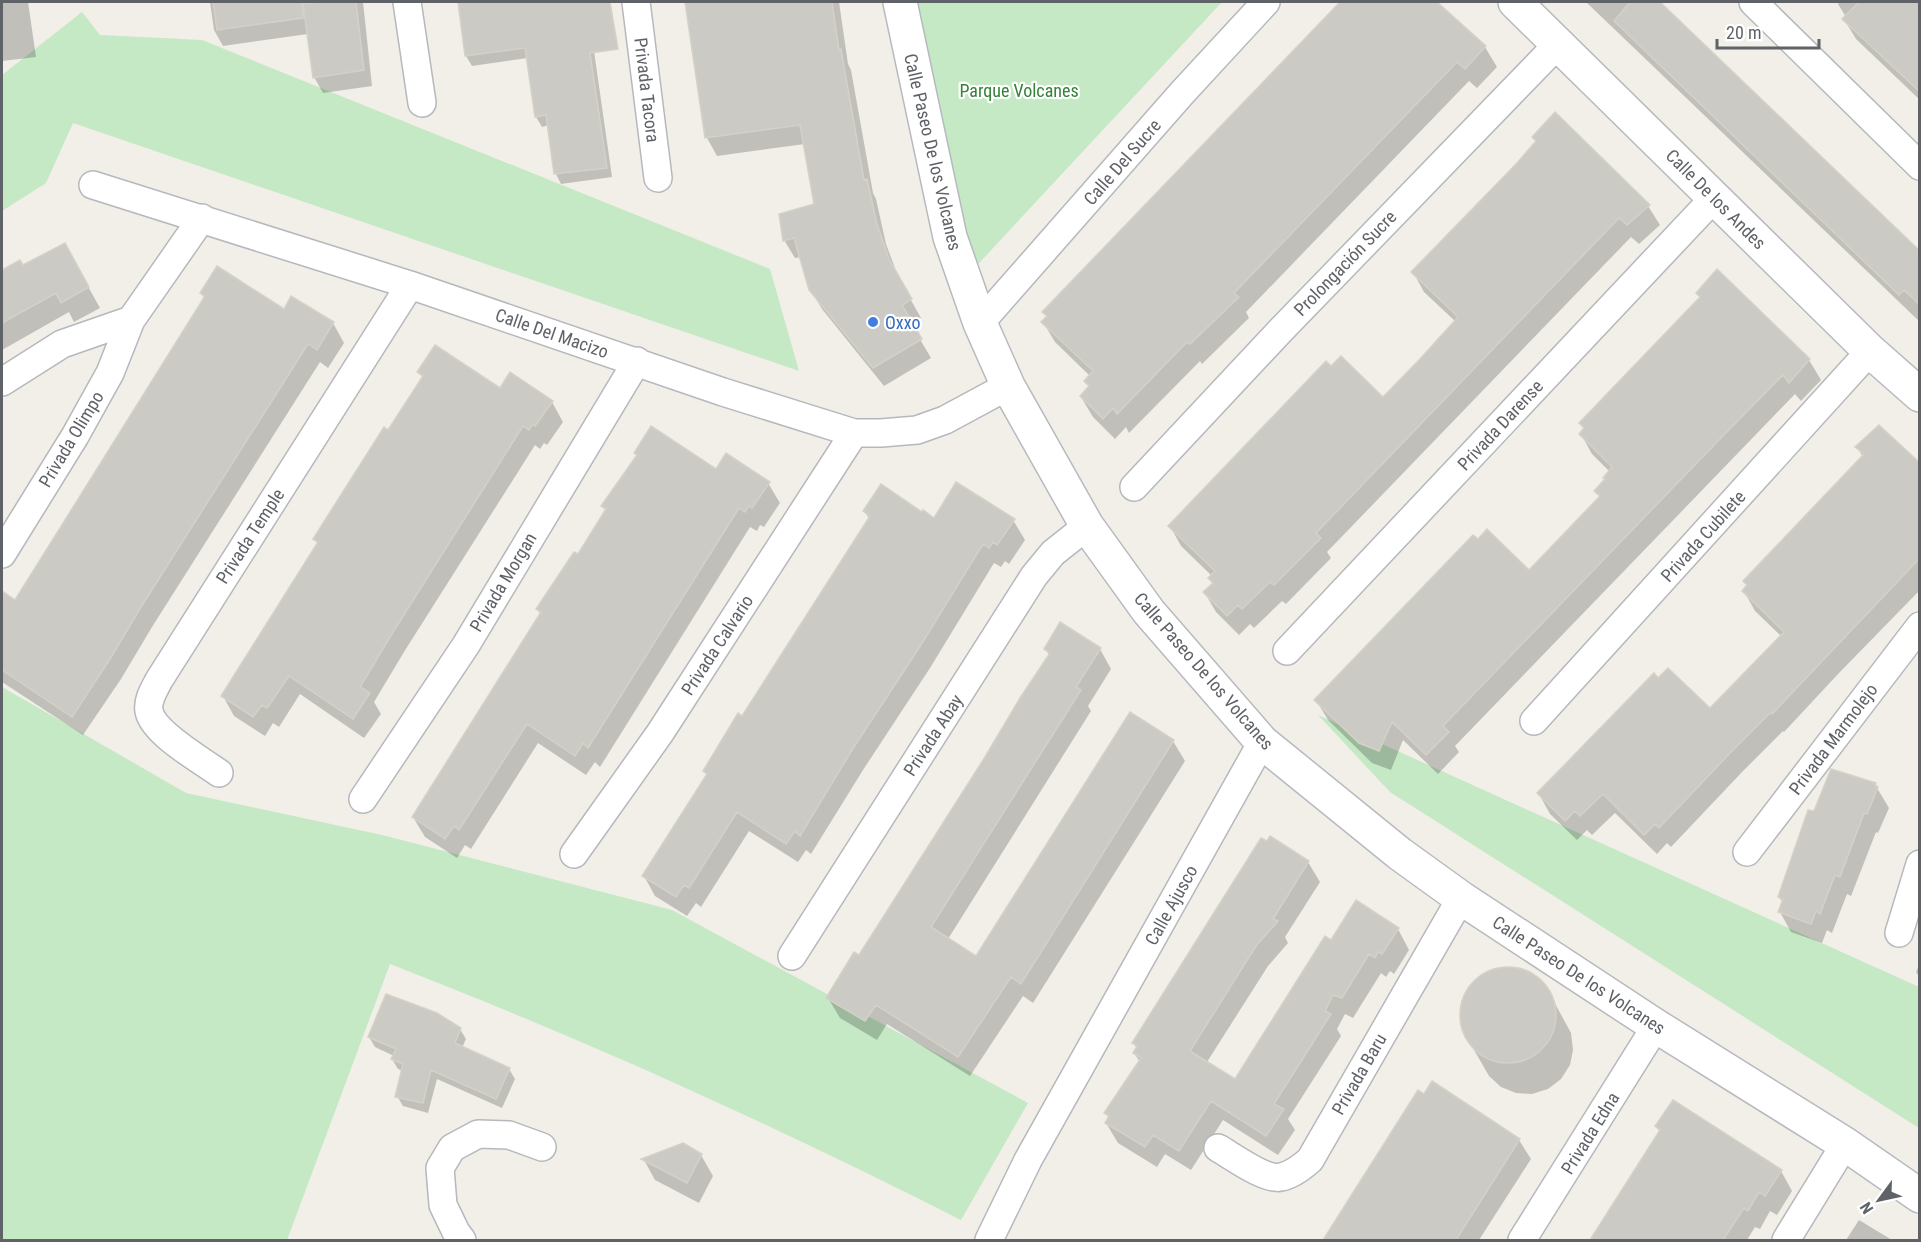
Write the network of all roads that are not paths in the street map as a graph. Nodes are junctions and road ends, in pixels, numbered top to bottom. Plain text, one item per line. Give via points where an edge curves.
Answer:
1 (407, 2) edge
2 (636, 2) edge
3 (900, 2) edge
4 (1266, 2) edge
5 (1515, 2) edge
6 (1753, 2) edge
7 (1559, 43) junction
8 (422, 103) dead end
9 (1920, 166) edge
10 (658, 178) dead end
11 (93, 185) dead end
12 (1714, 198) junction
13 (202, 218) junction
14 (410, 285) junction
15 (131, 320) junction
16 (980, 323) junction
17 (1870, 351) junction
18 (637, 361) junction
19 (2, 382) edge
20 (1008, 386) junction
21 (1920, 395) edge
22 (854, 433) junction
23 (1134, 487) dead end
24 (1087, 526) junction
25 (2, 554) edge
26 (1920, 626) edge
27 (1287, 651) dead end
28 (1534, 721) dead end
29 (1262, 742) junction
30 (219, 773) dead end
31 (363, 799) dead end
32 (1747, 852) dead end
33 (574, 854) dead end
34 (1920, 864) edge
35 (1461, 898) junction
36 (1899, 933) dead end
37 (792, 957) dead end
38 (1656, 1026) junction
39 (1845, 1144) junction
40 (542, 1147) dead end
41 (1218, 1148) dead end
42 (1920, 1196) edge
43 (462, 1240) edge
44 (989, 1240) edge
45 (1522, 1240) edge
46 (1786, 1240) edge

1 - 8 street
2 - 10 street, Privada Tacora
3 - 16 street, Calle Paseo De los Volcanes via 950,237
4 - 16 street, Calle Del Sucre
5 - 7 street, Calle De los Andes
6 - 9 street
7 - 12 street, Calle De los Andes
7 - 23 street, Prolongación Sucre
11 - 13 street, Calle Del Macizo
12 - 17 street, Calle De los Andes
12 - 27 street, Privada Darense
13 - 14 street, Calle Del Macizo
13 - 15 street, Privada Olimpo
14 - 18 street, Calle Del Macizo
14 - 30 street, Privada Temple via 150,697 149,711 155,725
15 - 19 street via 62,344
15 - 25 street, Privada Olimpo via 110,373
16 - 20 street, Calle Paseo De los Volcanes
17 - 21 street, Calle De los Andes
17 - 28 street, Privada Cubilete
18 - 22 street, Calle Del Macizo
18 - 31 street, Privada Morgan via 466,645
20 - 22 street, Calle Del Macizo via 945,420 917,430
20 - 24 street, Calle Paseo De los Volcanes
22 - 33 street, Privada Calvario via 660,733
24 - 29 street, Calle Paseo De los Volcanes via 1149,612
24 - 37 street, Privada Abay via 1053,554 1035,576
26 - 32 street, Privada Marmolejo
29 - 35 street, Calle Paseo De los Volcanes via 1400,854
29 - 44 street, Calle Ajusco via 1028,1160
34 - 36 street
35 - 38 street, Calle Paseo De los Volcanes
35 - 41 street, Privada Baru via 1310,1160 1279,1178 1268,1176
38 - 39 street, Calle Paseo De los Volcanes
38 - 45 street, Privada Edna
39 - 42 street, Calle Paseo De los Volcanes
39 - 46 street
40 - 43 street via 509,1135 478,1134 452,1148 440,1168 443,1205

